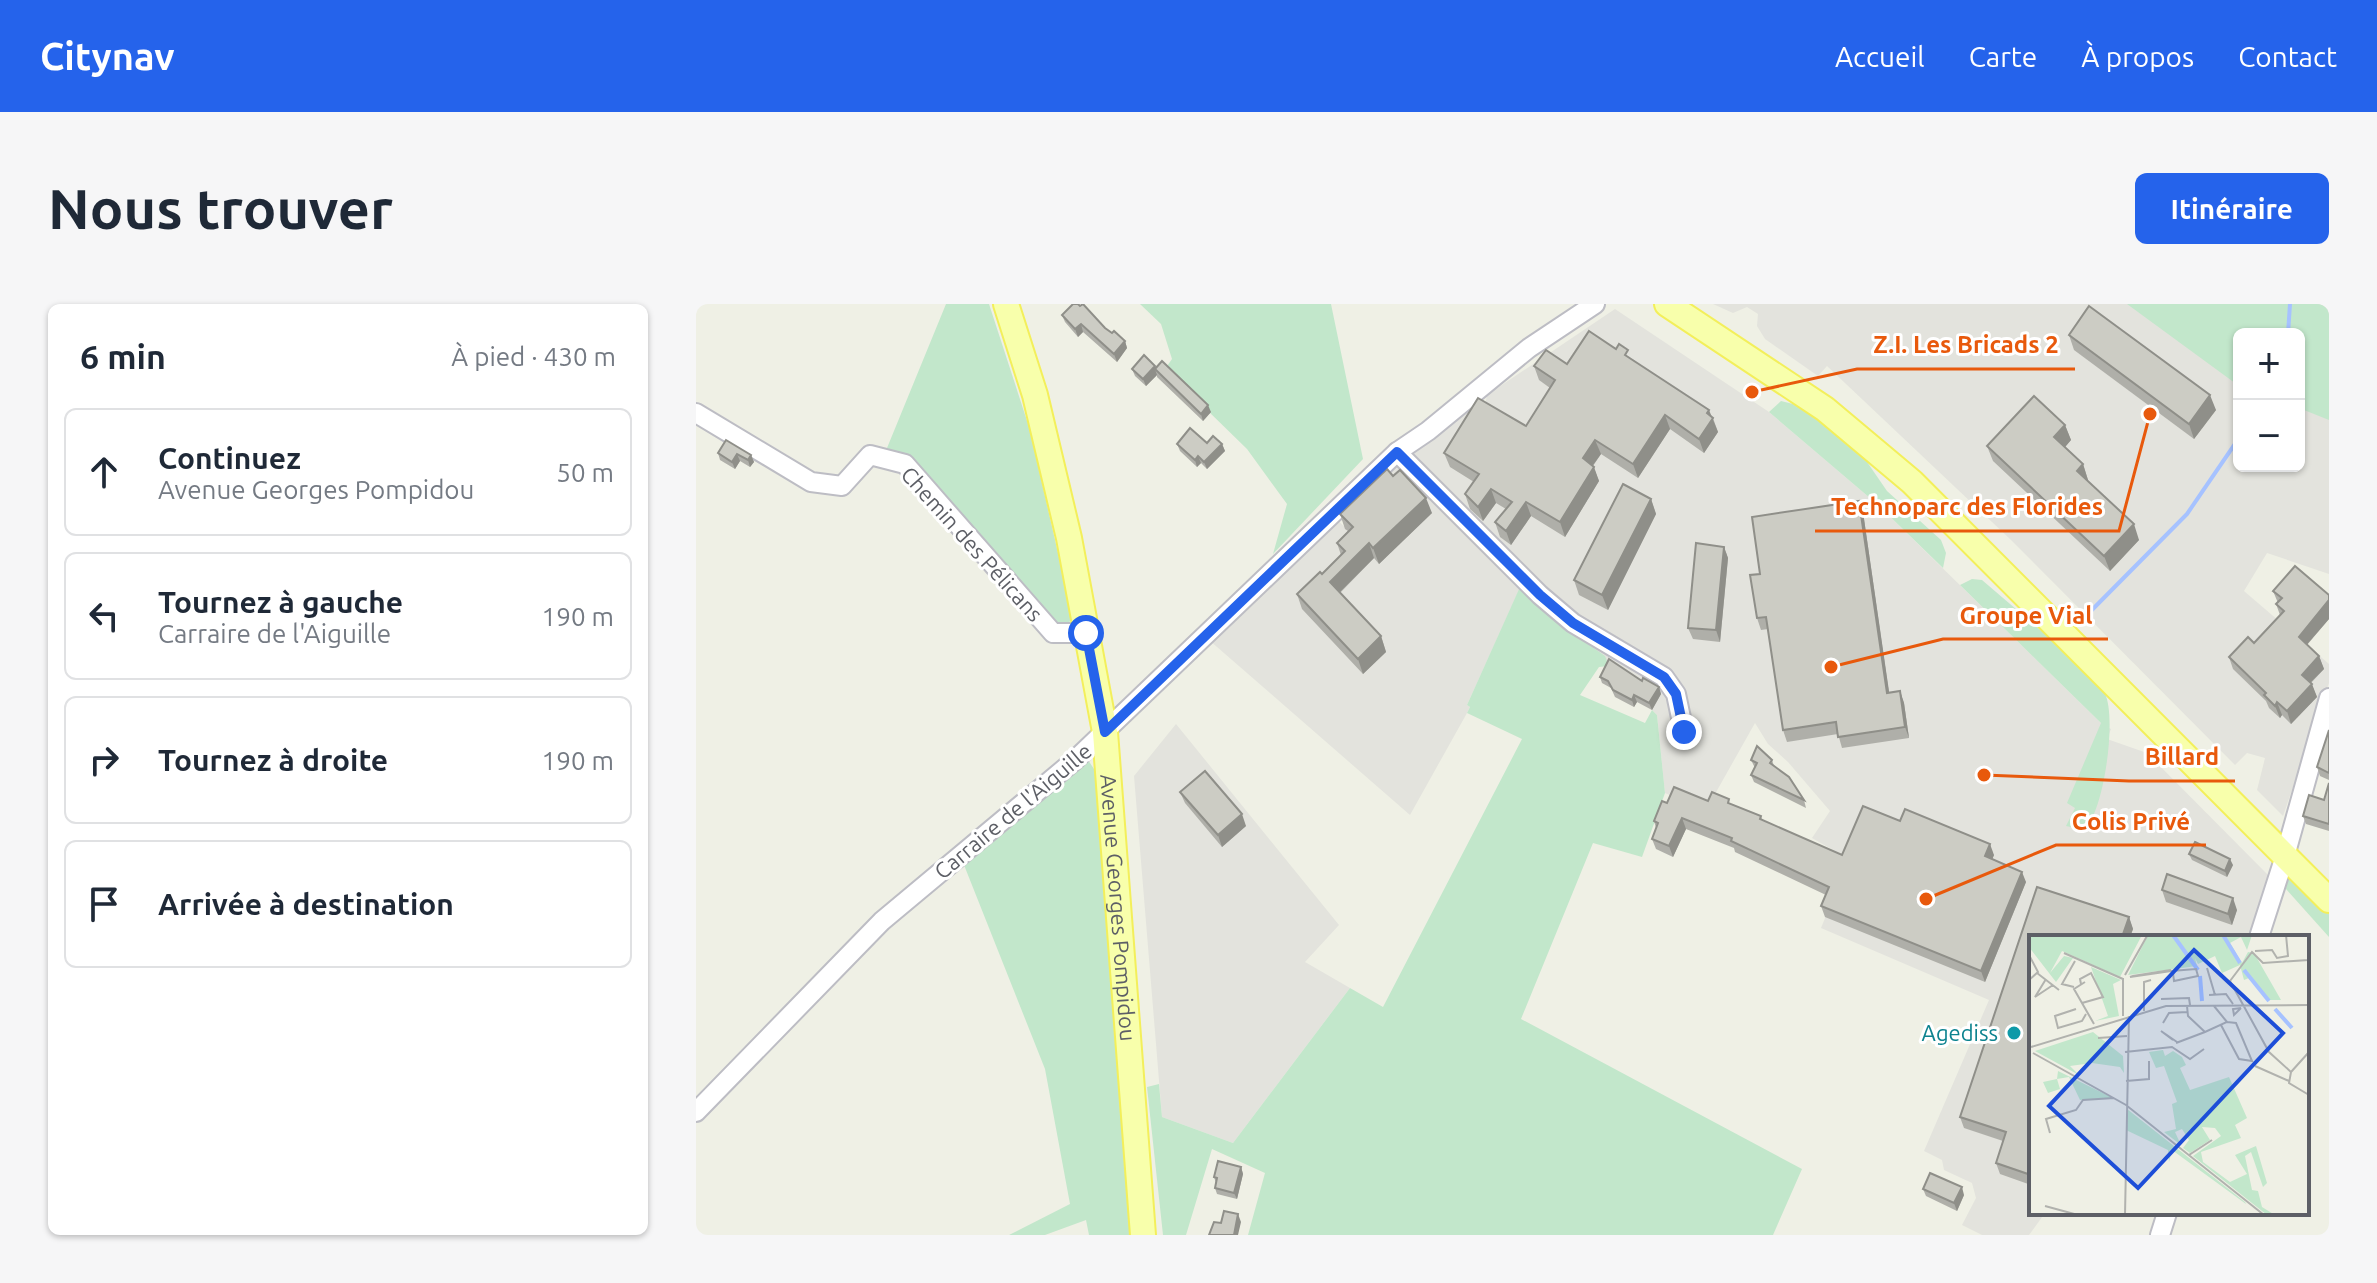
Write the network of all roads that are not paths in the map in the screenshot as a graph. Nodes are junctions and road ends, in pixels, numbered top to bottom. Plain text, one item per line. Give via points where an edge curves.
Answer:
1 (1006, 304) edge
2 (1595, 304) edge
3 (1667, 304) edge
4 (696, 413) edge
5 (1397, 452) junction
6 (1086, 633) junction
7 (2329, 698) edge
8 (1105, 732) junction
9 (1684, 732) dead end
10 (2285, 856) junction
11 (2329, 900) edge
12 (2260, 935) edge
13 (696, 1112) edge
14 (2166, 1215) edge
15 (1143, 1235) edge
16 (2160, 1235) edge

1 - 6 main road, Avenue Georges Pompidou via 1035,395
2 - 5 street, Carraire de l'Aiguille via 1529,348
3 - 10 main road via 1825,409 1890,462
4 - 6 street, Chemin des Pélicans via 811,482 842,486 870,455 905,464 1053,633
5 - 8 street, Carraire de l'Aiguille
5 - 9 street via 1573,623 1672,684
6 - 8 main road, Avenue Georges Pompidou
7 - 10 street
8 - 13 street, Carraire de l'Aiguille via 882,921
8 - 15 main road, Avenue Georges Pompidou
10 - 11 main road
10 - 12 street
14 - 16 street

